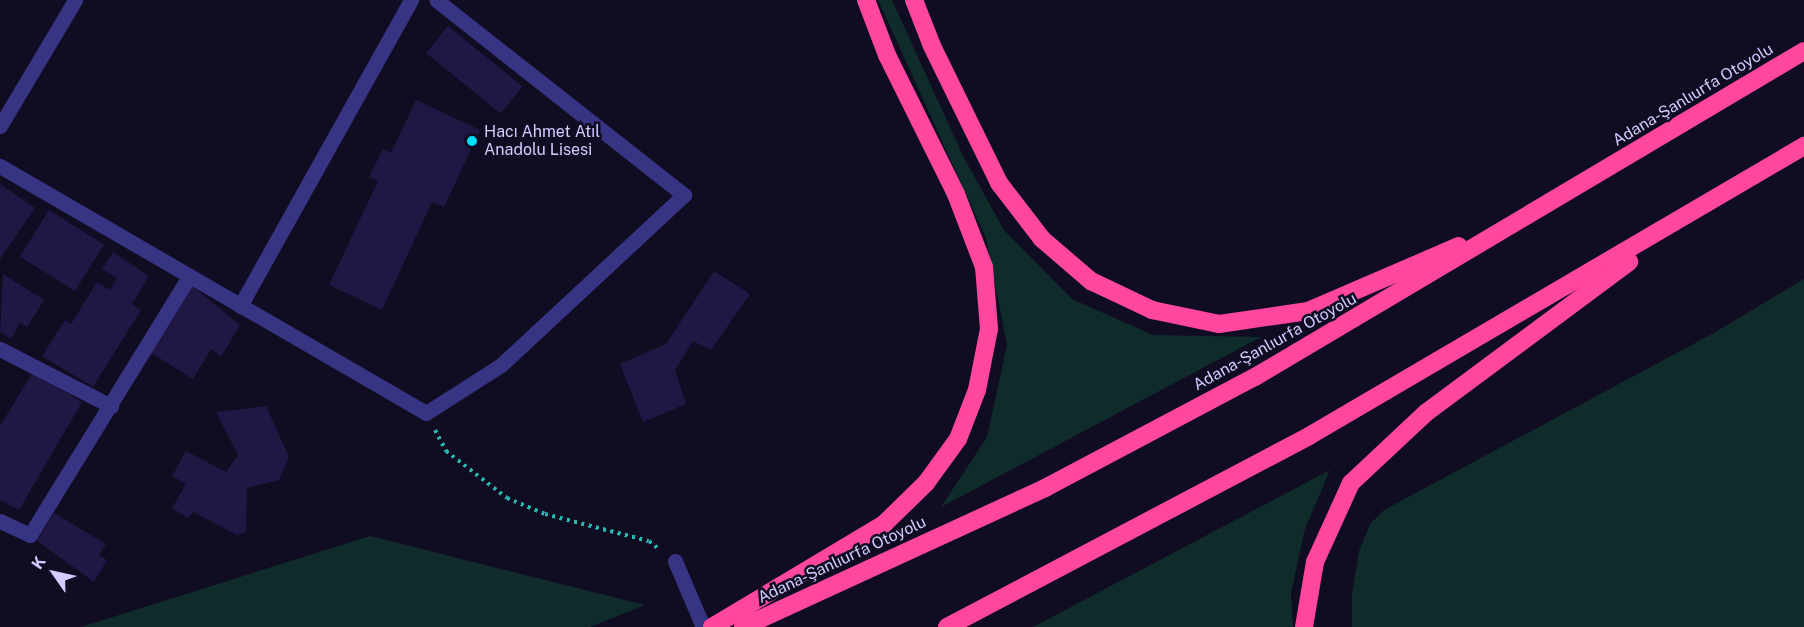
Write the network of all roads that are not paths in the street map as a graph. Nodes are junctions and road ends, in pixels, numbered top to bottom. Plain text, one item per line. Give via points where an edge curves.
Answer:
1 (75, 0) edge
2 (411, 0) edge
3 (436, 0) edge
4 (866, 0) edge
5 (914, 0) edge
6 (1804, 51) edge
7 (0, 126) edge
8 (1804, 146) edge
9 (0, 166) edge
10 (1605, 171) junction
11 (1710, 202) junction
12 (189, 277) junction
13 (240, 306) junction
14 (0, 349) edge
15 (111, 406) junction
16 (0, 521) edge
17 (675, 561) road end
18 (703, 627) edge
19 (712, 627) edge
20 (743, 627) edge
21 (947, 627) edge
22 (1304, 627) edge

1 - 7 street
2 - 13 street
3 - 13 street via 684,195 501,365 426,413
4 - 19 highway via 888,55 956,194 984,267 989,329 977,390 958,440 926,483 884,524
5 - 10 highway via 932,46 999,183 1042,239 1091,280 1152,310 1219,324 1308,311 1425,264
6 - 10 highway, Adana-Şanlıurfa Otoyolu
8 - 11 highway
9 - 12 street
10 - 20 highway, Adana-Şanlıurfa Otoyolu via 1255,377 1045,488
11 - 21 highway via 1309,436
11 - 22 highway via 1427,412 1351,483 1315,562
12 - 13 street
12 - 15 street
14 - 15 street
15 - 16 street via 30,535
17 - 18 street

